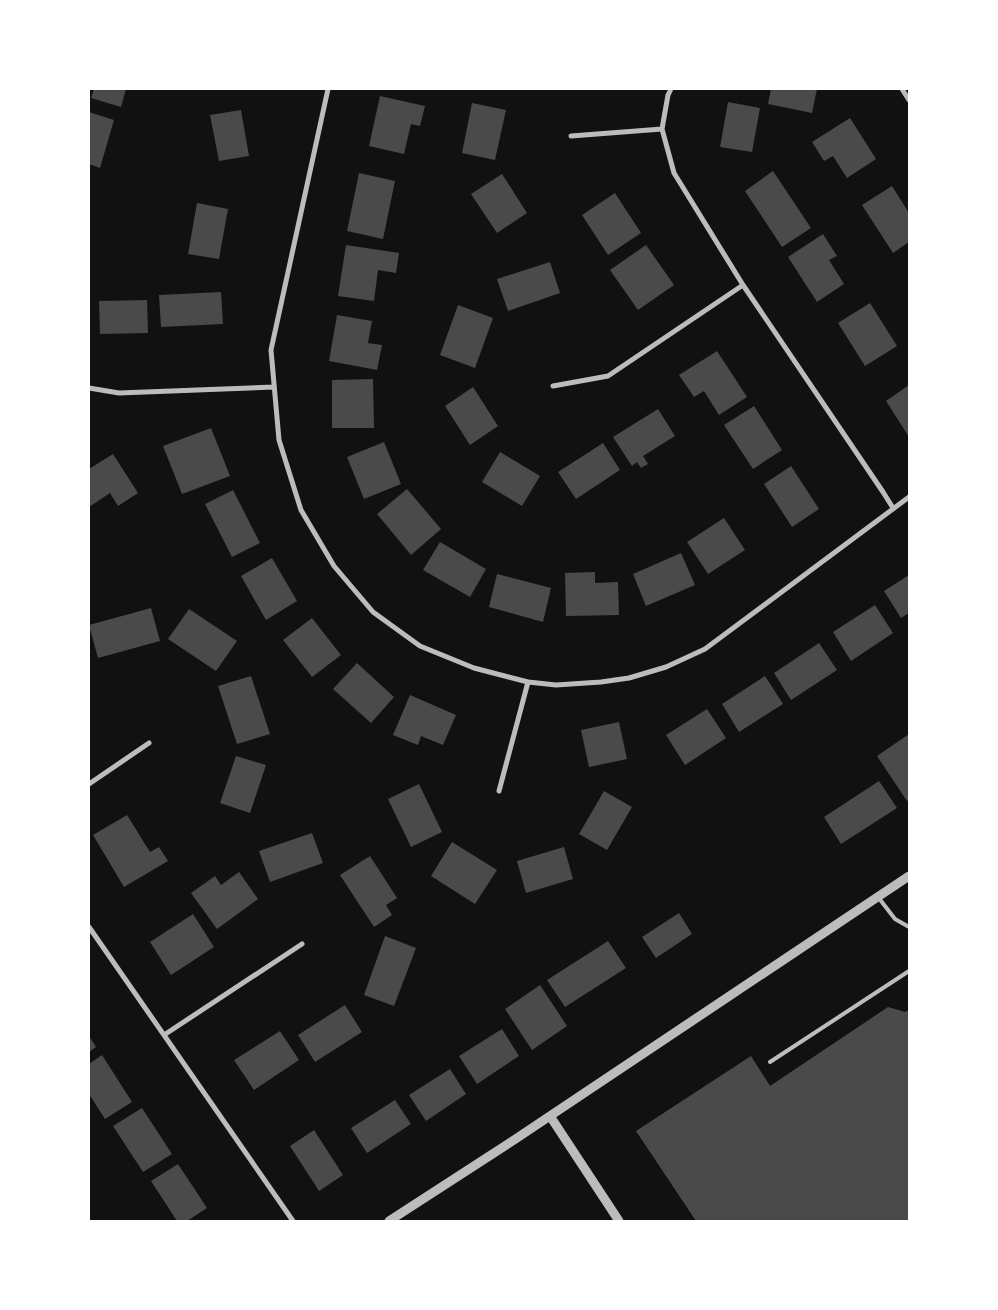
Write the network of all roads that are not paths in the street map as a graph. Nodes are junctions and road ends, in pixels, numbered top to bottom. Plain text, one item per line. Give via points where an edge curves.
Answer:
1 (328, 89) edge
2 (671, 89) edge
3 (902, 89) edge
4 (909, 100) edge
5 (662, 129) junction
6 (571, 136) dead end
7 (743, 285) junction
8 (553, 386) dead end
9 (274, 387) junction
10 (89, 388) edge
11 (909, 497) edge
12 (893, 508) junction
13 (528, 682) junction
14 (149, 743) dead end
15 (89, 784) edge
16 (500, 790) dead end
17 (909, 876) edge
18 (878, 897) junction
19 (89, 927) edge
20 (909, 928) edge
21 (302, 944) dead end
22 (909, 971) edge
23 (164, 1035) junction
24 (770, 1062) dead end
25 (550, 1116) junction
26 (293, 1221) edge
27 (389, 1221) edge
28 (619, 1221) edge

1 - 9 street via 271,350
2 - 5 street
3 - 4 street
5 - 6 street
5 - 7 street via 674,173
7 - 8 street via 608,376
7 - 12 street
9 - 10 street via 119,393
9 - 13 street via 279,440 301,510 334,566 373,612 420,646 474,668
11 - 12 street
12 - 13 street via 705,649 666,667 629,678 556,685
13 - 16 street
14 - 15 street
17 - 18 street
18 - 20 lane via 895,919
18 - 25 street
19 - 23 street
21 - 23 street
22 - 24 lane
23 - 26 street
25 - 27 street
25 - 28 street

